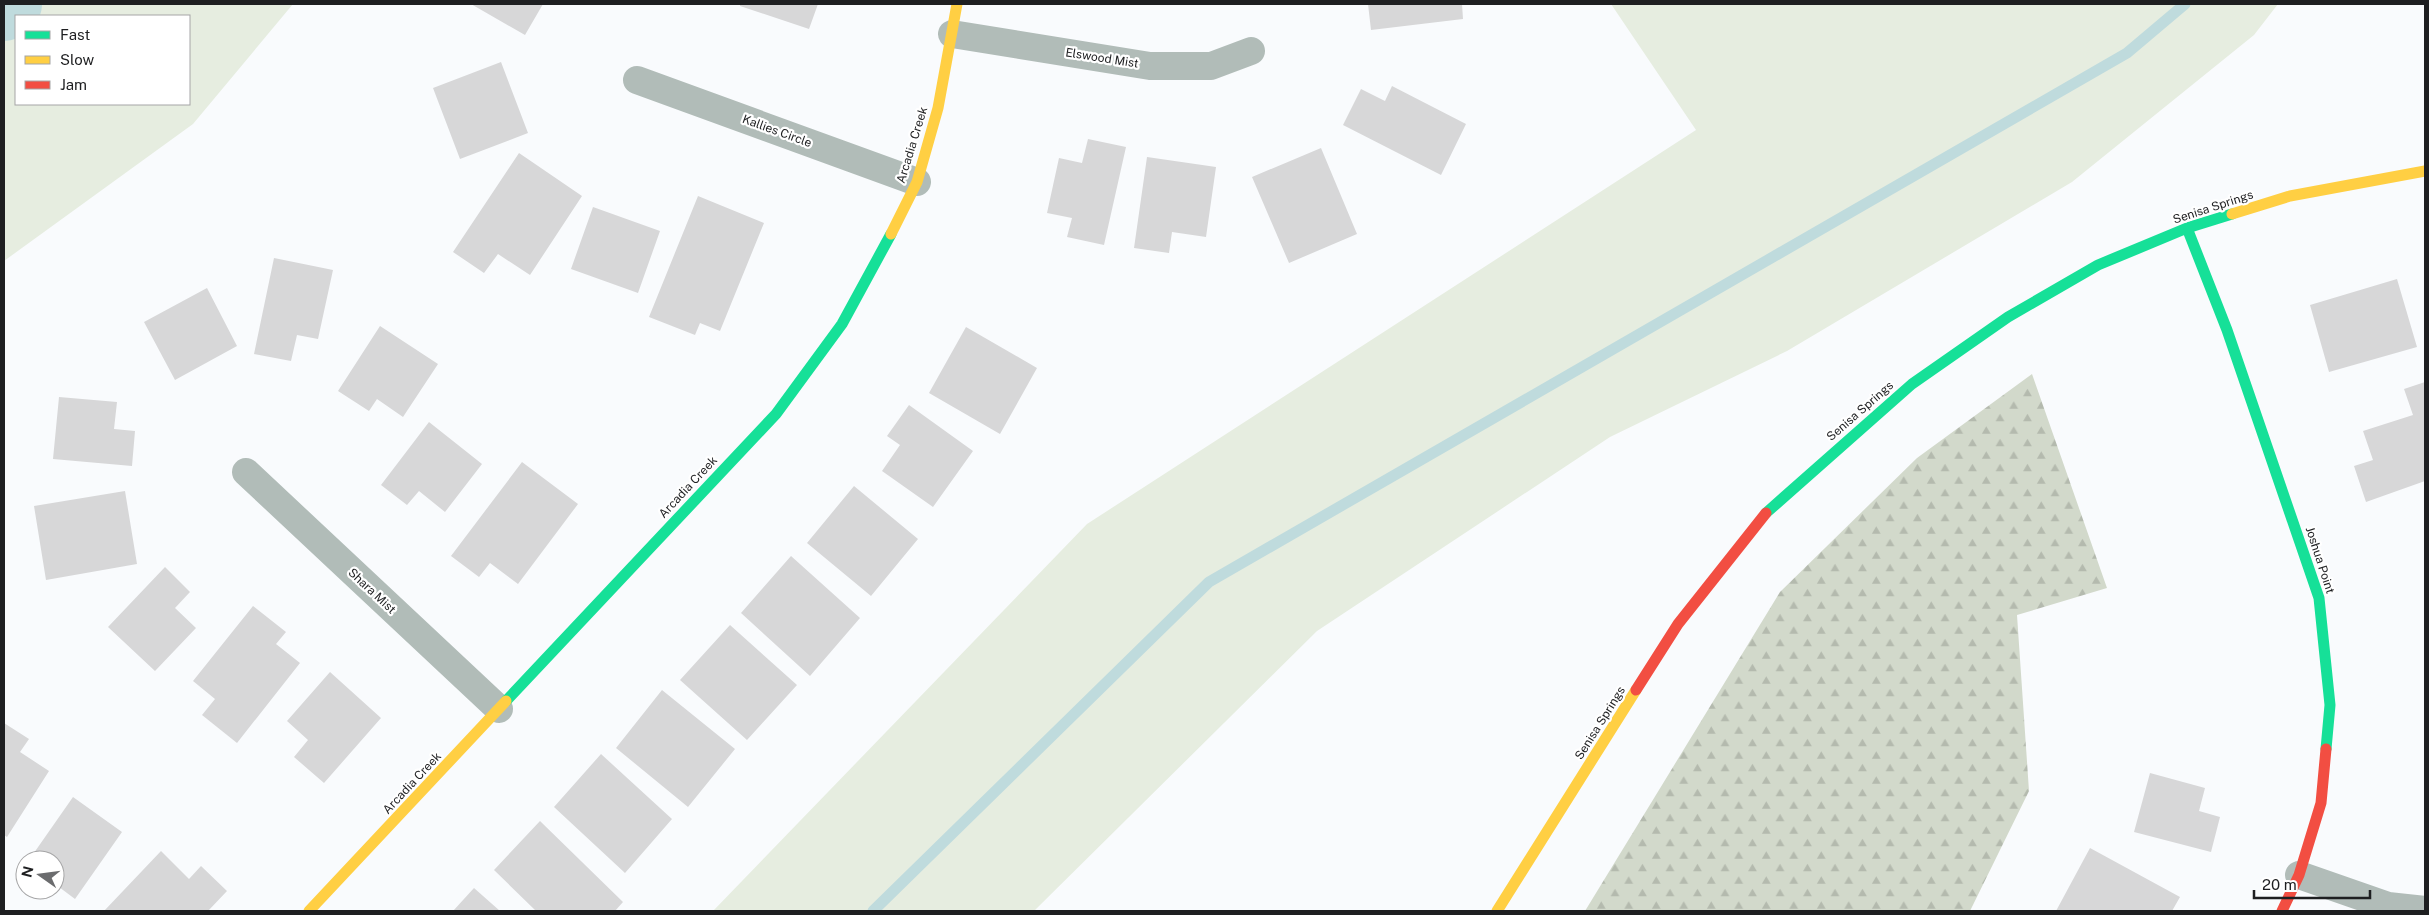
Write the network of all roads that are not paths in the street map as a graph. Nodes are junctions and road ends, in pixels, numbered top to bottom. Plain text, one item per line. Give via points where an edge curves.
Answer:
1 (957, 4) edge
2 (952, 34) junction
3 (1251, 52) dead end
4 (637, 80) dead end
5 (2425, 171) edge
6 (917, 182) junction
7 (2187, 228) junction
8 (246, 472) dead end
9 (499, 709) junction
10 (2299, 875) junction
11 (2425, 910) edge
12 (309, 911) edge
13 (1497, 911) edge
14 (2282, 911) edge

1 - 2 street, Arcadia Creek
2 - 3 street, Elswood Mist via 1150,66 1211,66
2 - 6 street, Arcadia Creek via 938,108
4 - 6 street, Kallies Circle
5 - 7 street, Senisa Springs via 2290,196
6 - 9 street, Arcadia Creek via 882,254 842,324 776,414
7 - 10 street, Joshua Point via 2227,330 2319,598 2330,704 2321,803
7 - 13 street, Senisa Springs via 2098,265 2008,317 1912,384 1762,516 1678,624
8 - 9 street, Shara Mist
9 - 12 street, Arcadia Creek
10 - 11 street via 2388,906
10 - 14 street, Joshua Point

